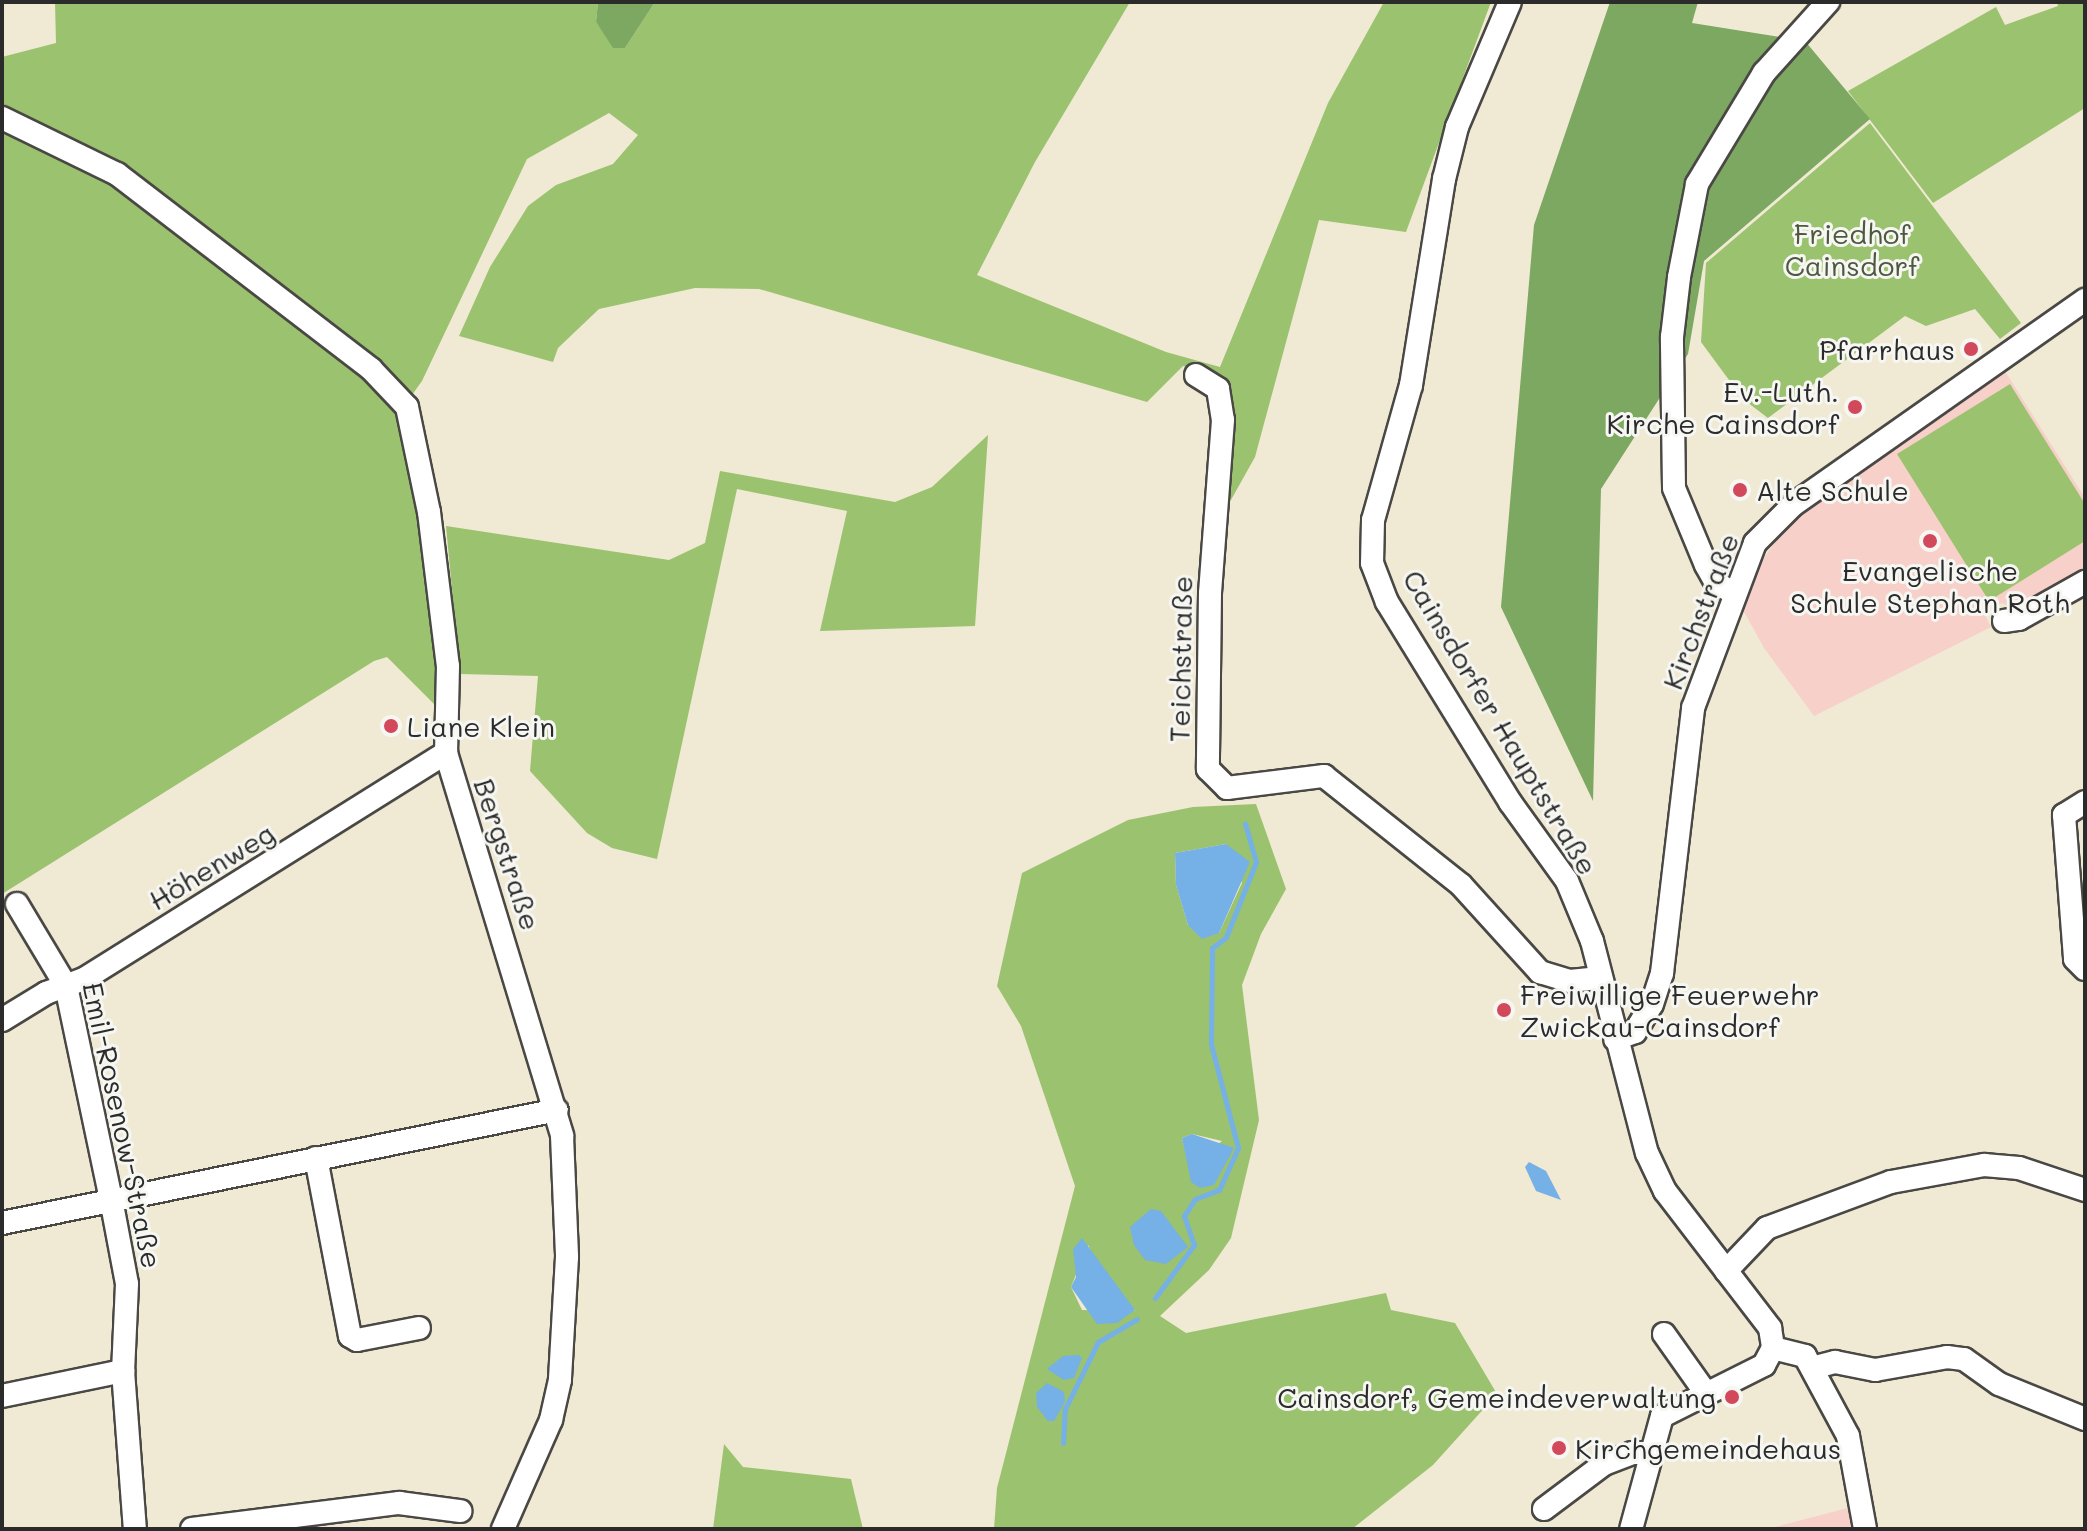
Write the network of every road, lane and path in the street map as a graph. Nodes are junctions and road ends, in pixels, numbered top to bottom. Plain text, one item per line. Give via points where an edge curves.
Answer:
1 (1510, 2) edge
2 (1828, 2) edge
3 (2, 118) edge
4 (2085, 300) edge
5 (1196, 375) dead end
6 (2085, 582) edge
7 (1734, 593) junction
8 (2004, 621) dead end
9 (446, 753) junction
10 (2085, 802) edge
11 (17, 904) dead end
12 (2085, 969) edge
13 (1600, 978) junction
14 (66, 986) junction
15 (2, 1020) edge
16 (1615, 1039) junction
17 (557, 1110) junction
18 (316, 1158) junction
19 (2085, 1190) edge
20 (111, 1199) junction
21 (2, 1223) edge
22 (1726, 1271) junction
23 (419, 1328) dead end
24 (1664, 1334) dead end
25 (1773, 1348) junction
26 (1812, 1368) junction
27 (123, 1371) junction
28 (1705, 1392) junction
29 (2, 1396) edge
30 (2085, 1419) edge
31 (1649, 1453) junction
32 (1544, 1509) dead end
33 (460, 1511) dead end
34 (135, 1529) edge
35 (192, 1529) edge
36 (503, 1529) edge
37 (1631, 1529) edge
38 (1865, 1529) edge

1 - 13 street, Cainsdorfer Hauptstraße via 1457,127 1444,179 1411,385 1373,520 1372,563 1396,616 1510,802 1567,881 1592,941
2 - 7 street via 1764,73 1697,184 1679,277 1672,337 1674,488 1716,583
3 - 9 street, Bergstraße via 117,174 371,369 407,407 429,512 448,666
4 - 7 street, Kirchstraße via 1793,505 1755,543
5 - 13 street, Teichstraße via 1218,389 1223,420 1210,593 1208,769 1227,788 1324,776 1461,885 1540,972 1570,981
6 - 8 street via 2019,619
7 - 16 street, Kirchstraße via 1693,708 1662,973 1635,1032
9 - 14 street, Höhenweg via 327,831
9 - 17 street, Bergstraße
10 - 12 street via 2064,815 2075,959
11 - 14 street, Emil-Rosenow-Straße
13 - 16 street, Cainsdorfer Hauptstraße
14 - 15 street, Höhenweg
14 - 20 street, Emil-Rosenow-Straße
16 - 22 street, Cainsdorfer Hauptstraße via 1647,1153 1690,1228
17 - 18 street
17 - 36 street, Bergstraße via 567,1257 566,1339 551,1420
18 - 20 street
18 - 23 street via 350,1336 357,1340
19 - 22 street via 2019,1168 1984,1165 1891,1182 1767,1228
20 - 21 street
20 - 27 street, Emil-Rosenow-Straße via 127,1284
22 - 25 street, Cainsdorfer Hauptstraße via 1770,1328
24 - 28 street
25 - 26 street via 1805,1356
25 - 28 street via 1764,1365
26 - 30 street via 1835,1362 1875,1370 1947,1357 1964,1359 1999,1384
26 - 38 street via 1848,1436
27 - 29 street
27 - 34 street, Emil-Rosenow-Straße
28 - 31 street via 1662,1416
31 - 32 street via 1632,1453 1604,1464
31 - 37 street
33 - 35 street via 399,1503

